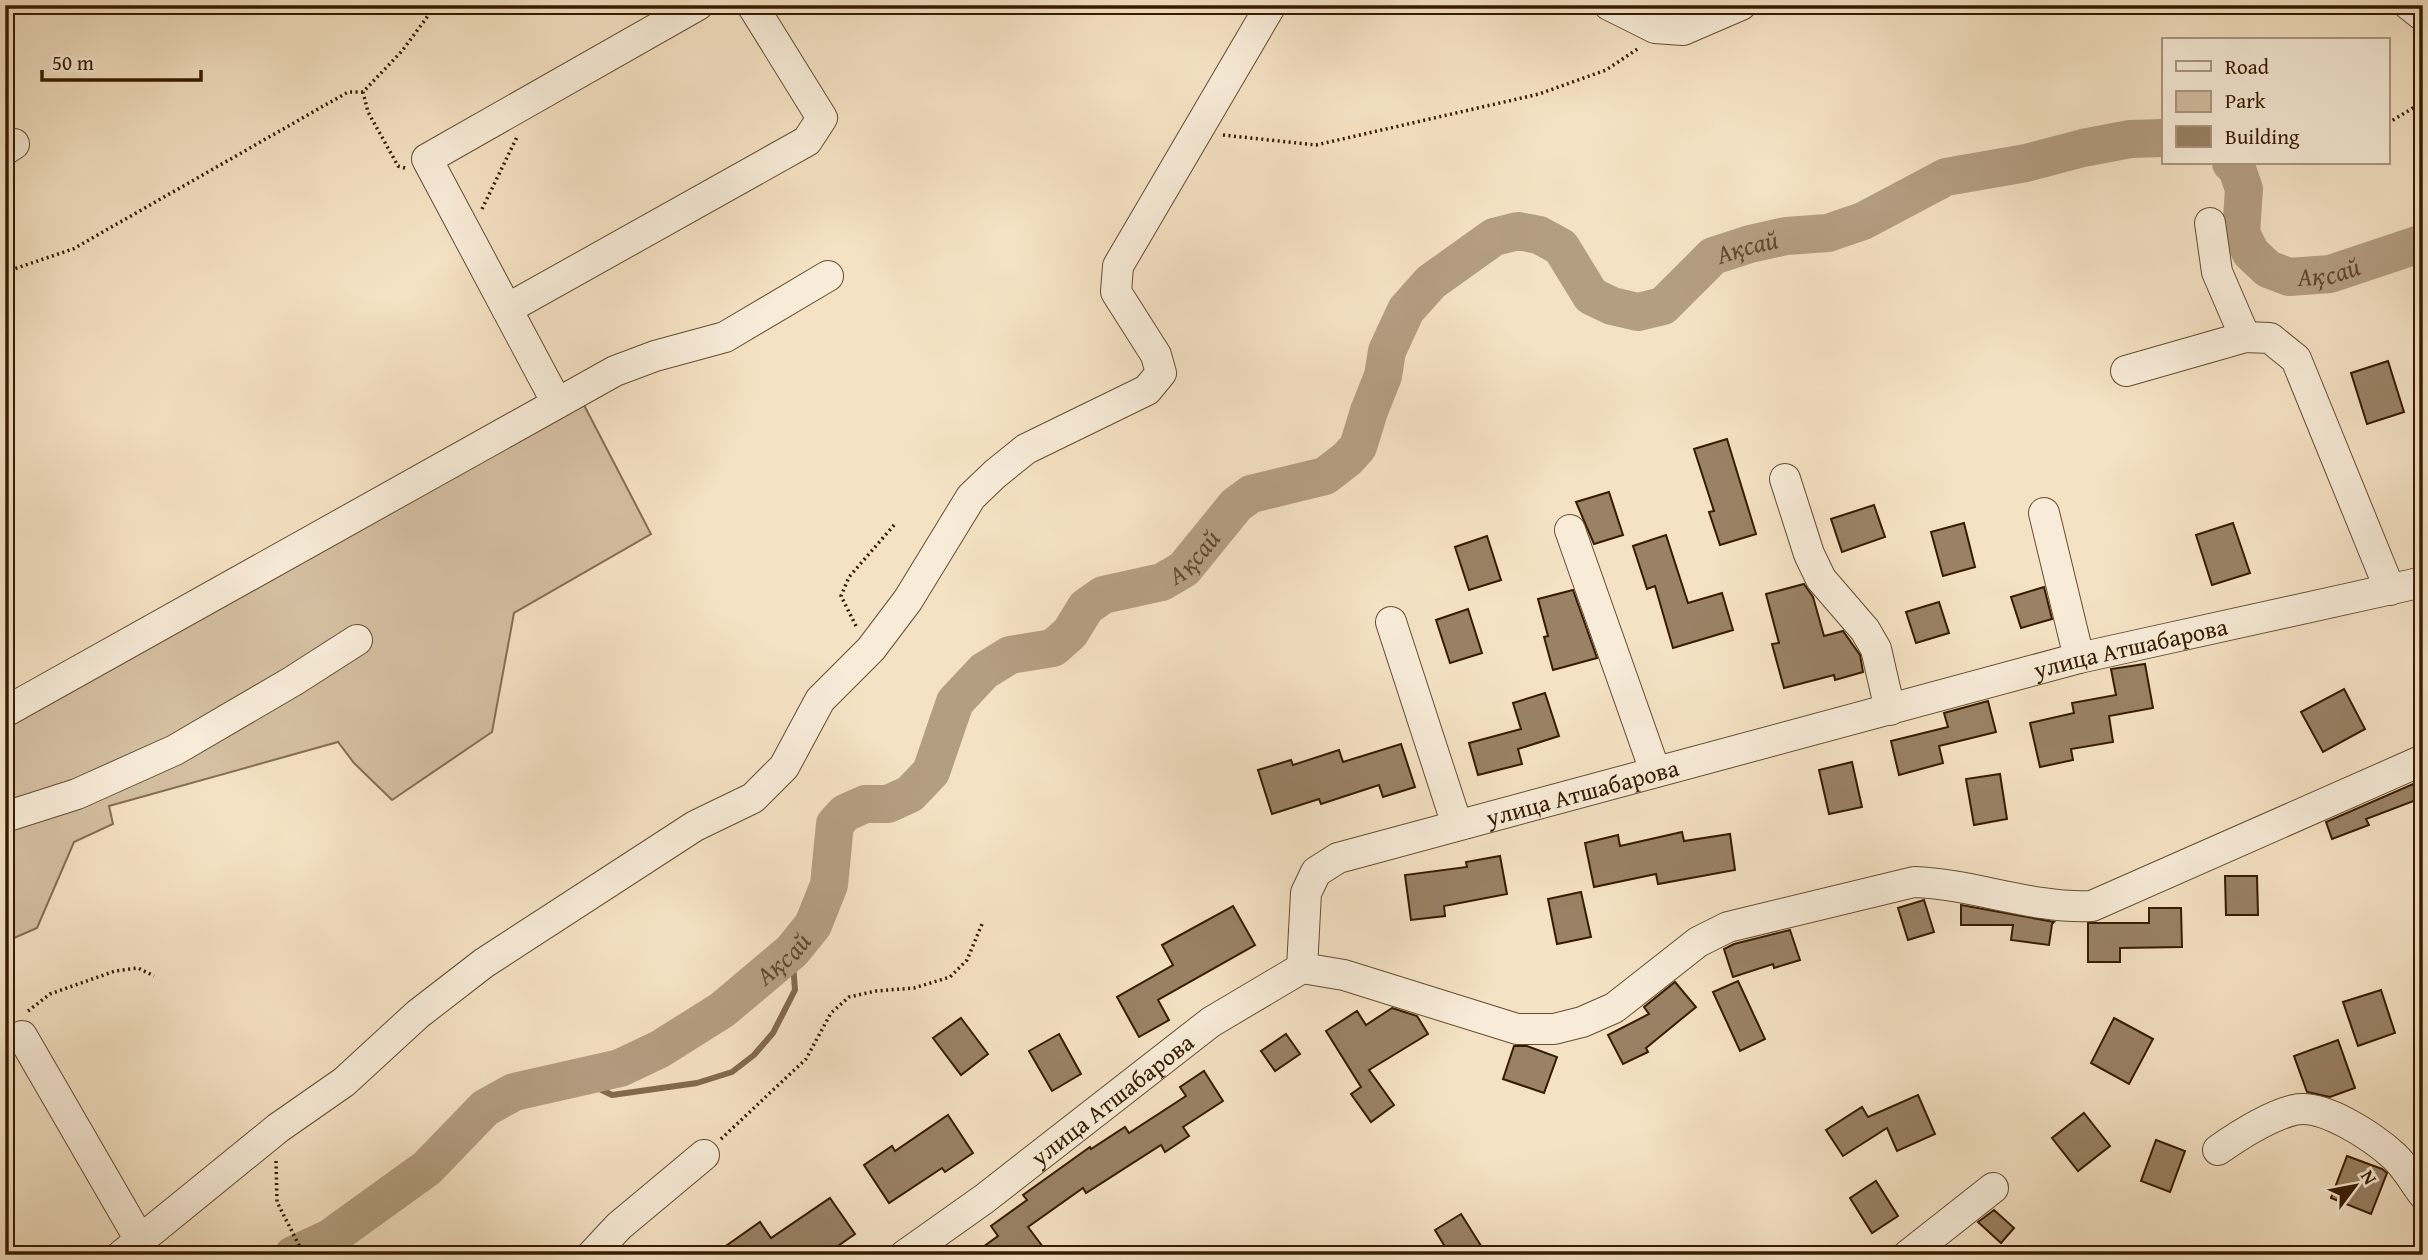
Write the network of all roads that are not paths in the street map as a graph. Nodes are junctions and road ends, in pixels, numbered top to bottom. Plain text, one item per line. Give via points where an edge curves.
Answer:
1 (698, 5) edge
2 (752, 5) edge
3 (1271, 5) edge
4 (1609, 5) edge
5 (1741, 5) edge
6 (2409, 5) edge
7 (2423, 16) edge
8 (2210, 223) dead end
9 (828, 276) dead end
10 (507, 309) junction
11 (2245, 337) junction
12 (2126, 371) dead end
13 (557, 403) junction
14 (1785, 479) dead end
15 (2044, 513) dead end
16 (1570, 530) dead end
17 (2413, 591) edge
18 (1391, 622) dead end
19 (356, 640) dead end
20 (2079, 658) junction
21 (1890, 710) junction
22 (5, 712) edge
23 (2423, 760) edge
24 (1655, 771) junction
25 (5, 817) edge
26 (1457, 825) junction
27 (1303, 968) junction
28 (22, 1036) road end
29 (2218, 1150) dead end
30 (704, 1155) road end
31 (1993, 1188) dead end
32 (2423, 1195) edge
33 (131, 1247) edge
34 (592, 1255) edge
35 (905, 1255) edge
36 (1908, 1255) edge

1 - 10 street via 427,159
2 - 10 street via 822,118 807,141
3 - 33 street via 1118,266 1116,292 1156,355 1161,373 1147,390 1026,449 971,497 908,600 871,649 820,700 784,767 752,798 695,826 484,963 418,1014 344,1082 278,1128
4 - 5 street via 1655,28 1683,30
6 - 7 street
8 - 11 street via 2217,272
9 - 13 street via 725,337 615,371
10 - 13 street
11 - 12 street
11 - 17 street via 2270,338 2296,359
13 - 22 street
14 - 21 street via 1821,579 1876,649
15 - 20 street
16 - 24 street
17 - 20 street, улица Атшабарова
18 - 26 street
19 - 25 street via 175,750 76,794
20 - 21 street, улица Атшабарова
21 - 24 street, улица Атшабарова
23 - 27 street via 2092,906 2067,907 1914,882 1728,927 1698,942 1614,1008 1582,1023 1553,1029 1517,1029 1344,975
24 - 26 street, улица Атшабарова
26 - 27 street, улица Атшабарова via 1338,858 1316,872 1306,893
27 - 35 street, улица Атшабарова via 1212,1023
28 - 33 street
29 - 32 street via 2241,1134 2295,1110 2324,1113 2395,1157
30 - 34 street via 619,1226
31 - 36 street

